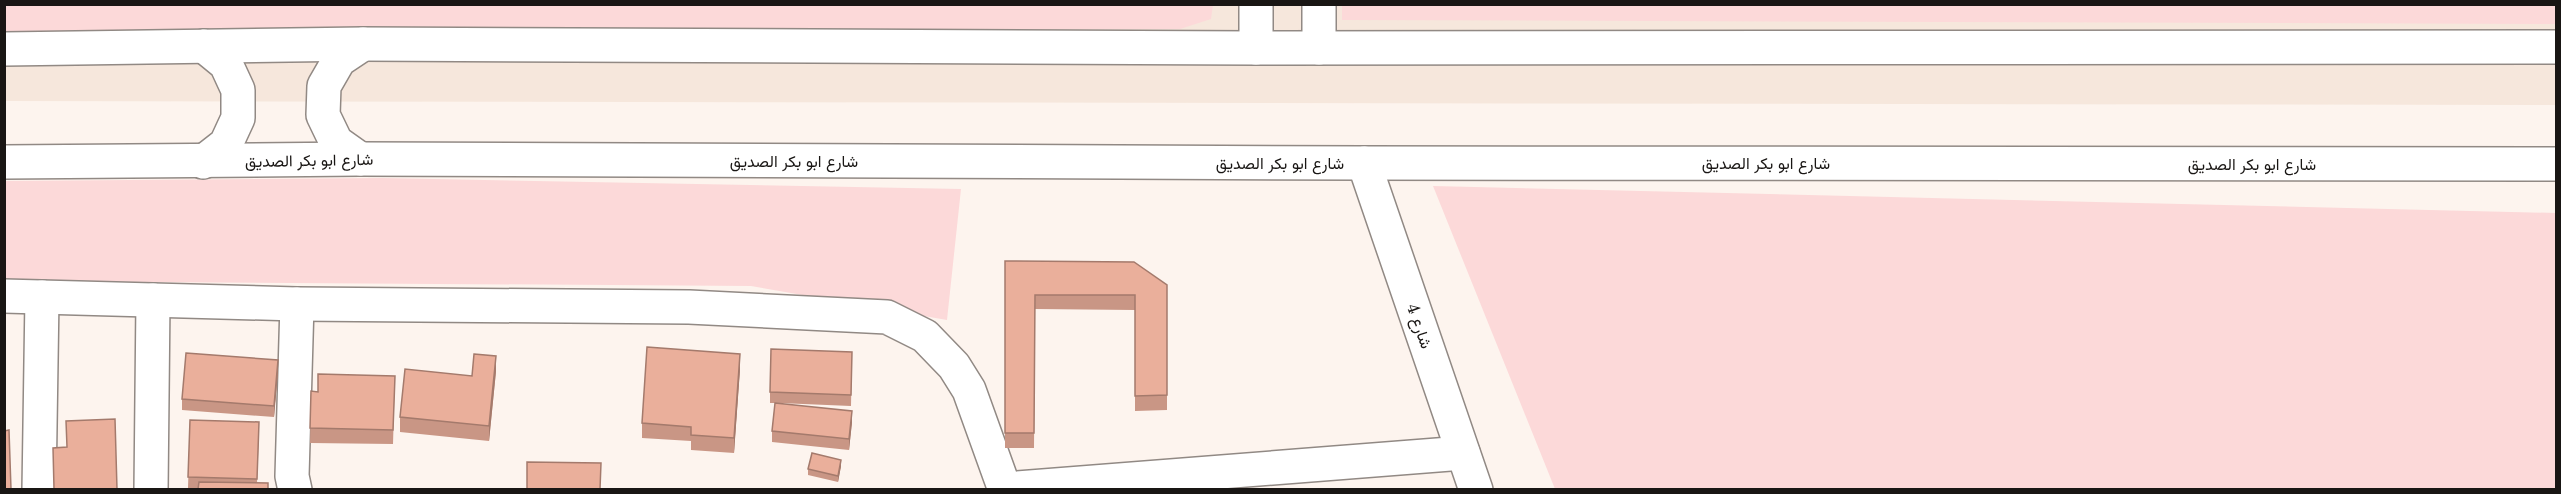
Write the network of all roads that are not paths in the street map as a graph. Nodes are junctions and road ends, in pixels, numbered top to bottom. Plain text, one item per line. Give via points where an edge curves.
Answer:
1 (1257, 4) edge
2 (1319, 4) edge
3 (363, 44) junction
4 (204, 46) junction
5 (2556, 47) edge
6 (1256, 48) junction
7 (1319, 48) junction
8 (4, 49) edge
9 (360, 159) junction
10 (4, 162) edge
11 (203, 162) junction
12 (1364, 163) junction
13 (2556, 164) edge
14 (4, 296) edge
15 (42, 297) junction
16 (153, 300) junction
17 (297, 304) junction
18 (1463, 453) junction
19 (1173, 483) edge
20 (39, 489) edge
21 (151, 489) edge
22 (295, 489) edge
23 (1005, 489) edge
24 (1476, 489) edge

1 - 6 main road
2 - 7 main road
3 - 4 main road
3 - 6 main road
3 - 9 main road via 339,60 324,86 323,115 336,142
4 - 8 main road
4 - 11 main road via 226,64 238,90 238,118 226,144
5 - 7 main road
6 - 7 main road
9 - 11 main road, شارع ابو بكر الصديق
9 - 12 main road, شارع ابو بكر الصديق
10 - 11 main road, شارع ابو بكر الصديق
12 - 13 main road, شارع ابو بكر الصديق
12 - 18 main road, شارع 4
14 - 15 main road
15 - 16 main road
15 - 20 main road
16 - 17 main road
16 - 21 main road
17 - 22 main road via 292,476
17 - 23 main road via 689,306 887,317 925,336 954,366 969,390
18 - 19 main road
18 - 24 main road, شارع 4
19 - 23 main road

